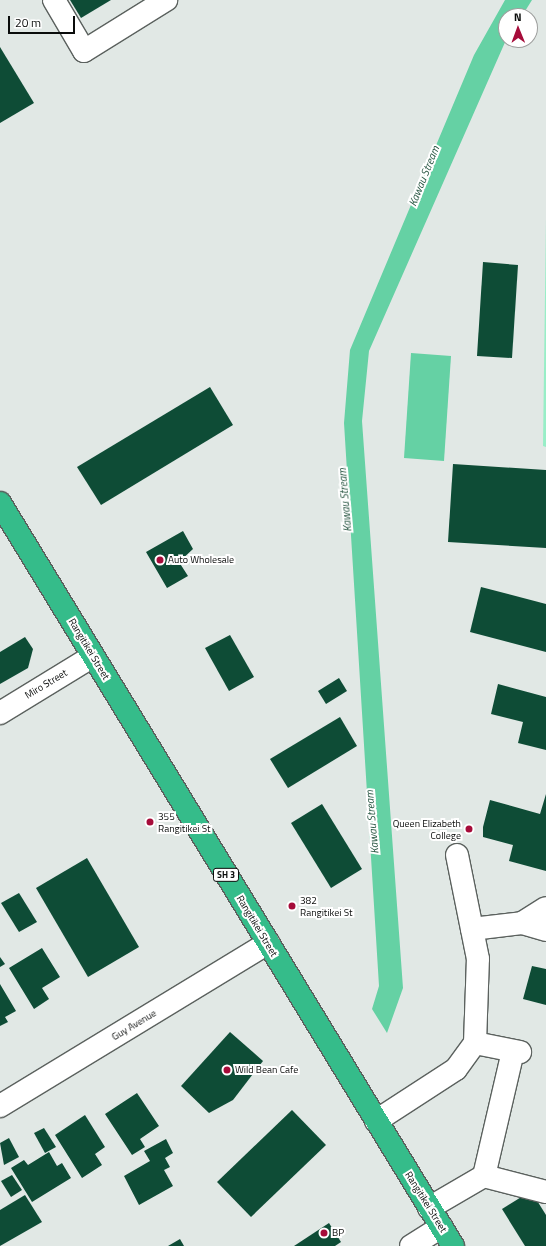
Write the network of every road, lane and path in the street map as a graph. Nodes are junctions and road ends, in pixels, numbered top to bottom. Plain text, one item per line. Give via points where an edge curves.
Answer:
1 (54, 0) edge
2 (166, 0) edge
3 (0, 503) edge
4 (93, 656) junction
5 (0, 713) edge
6 (457, 855) dead end
7 (546, 908) edge
8 (522, 923) junction
9 (472, 929) junction
10 (546, 930) edge
11 (268, 944) junction
12 (475, 1043) junction
13 (0, 1106) edge
14 (376, 1121) junction
15 (484, 1176) junction
16 (546, 1192) edge
17 (429, 1208) junction
18 (442, 1227) junction
19 (411, 1246) edge
20 (453, 1246) edge

1 - 2 street via 84,51
3 - 4 highway, Rangitikei Street / SH 3
4 - 5 street, Miro Street
4 - 11 highway, Rangitikei Street / SH 3
6 - 9 street
7 - 8 street
8 - 9 street
8 - 10 street
9 - 12 street via 478,959
11 - 13 street, Guy Avenue
11 - 14 highway, Rangitikei Street / SH 3
12 - 14 street via 468,1057 450,1074
12 - 15 street via 517,1052
14 - 17 highway, Rangitikei Street / SH 3
15 - 16 street via 518,1181
15 - 17 street
17 - 18 highway, Rangitikei Street / SH 3
18 - 19 street
18 - 20 highway, Rangitikei Street / SH 3

